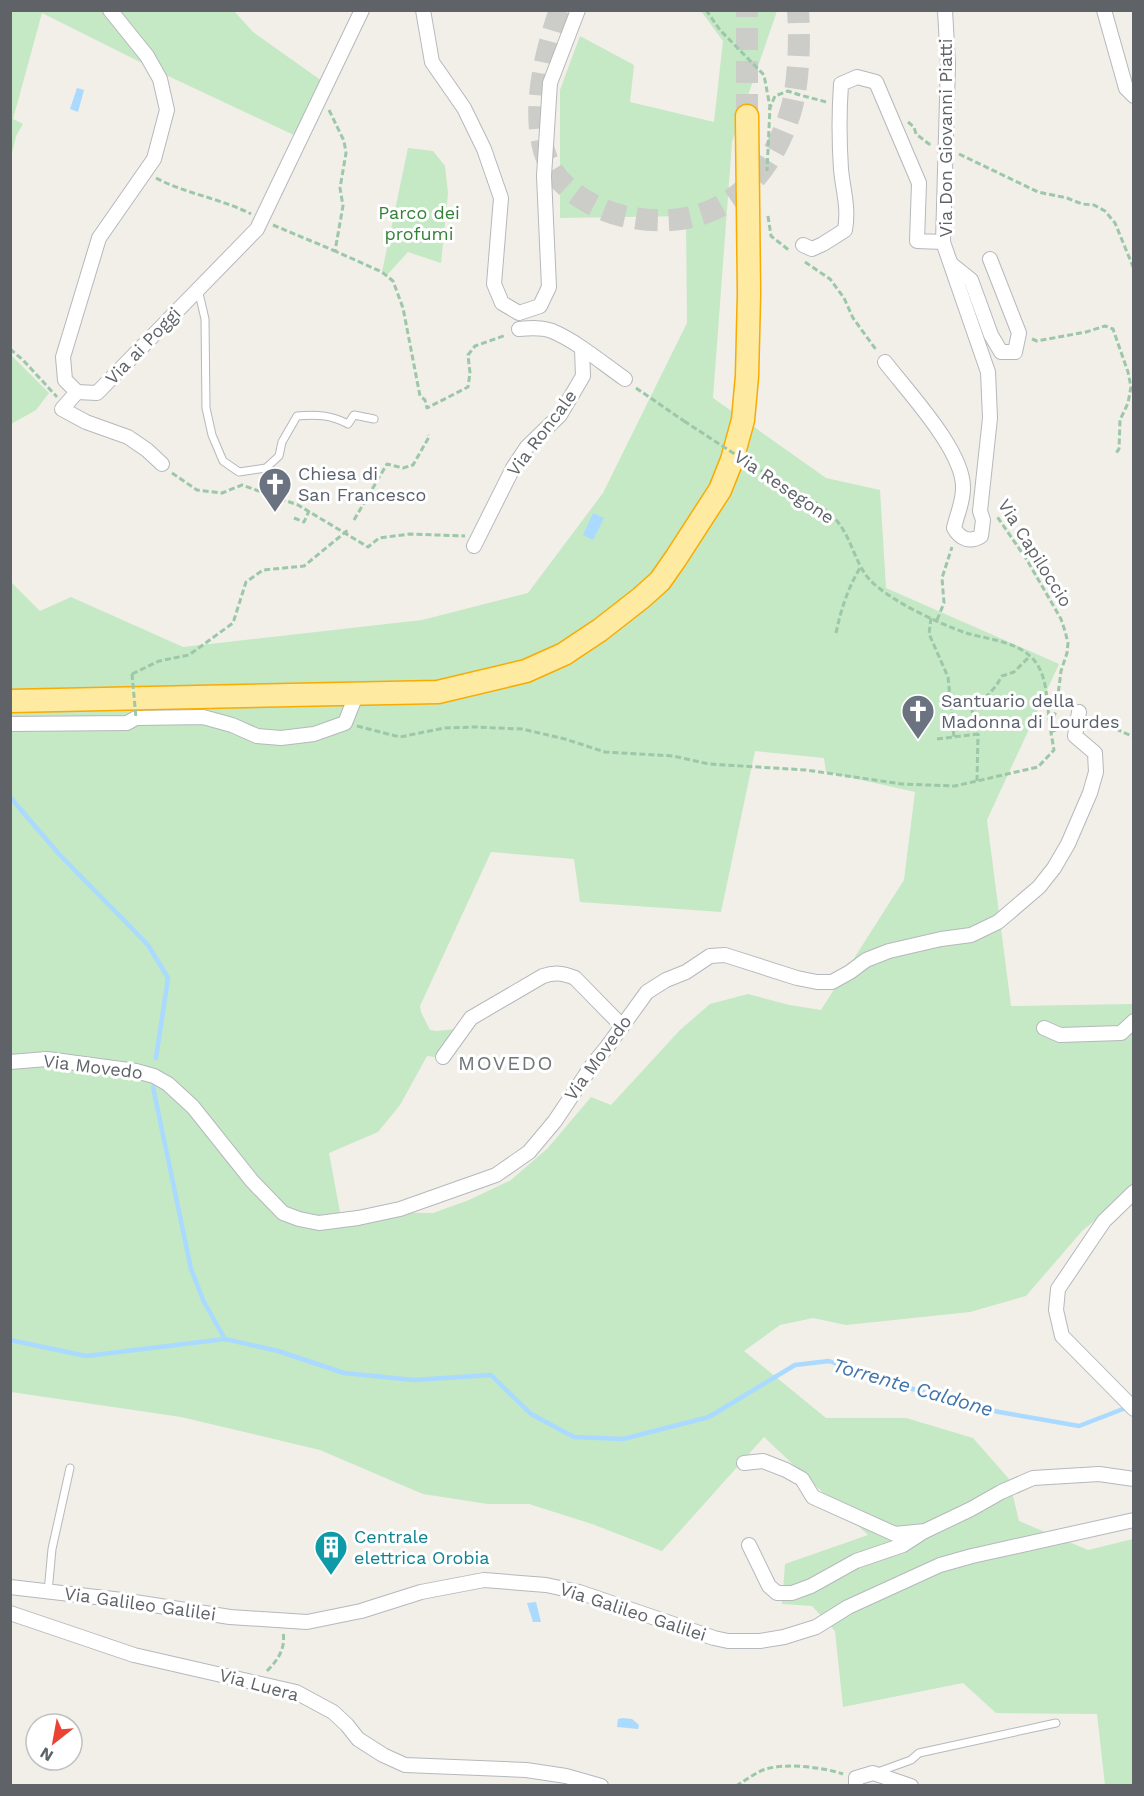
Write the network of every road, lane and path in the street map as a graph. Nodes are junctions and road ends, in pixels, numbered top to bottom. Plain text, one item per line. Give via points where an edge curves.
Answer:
1 (110, 10) edge
2 (362, 10) edge
3 (423, 10) edge
4 (578, 10) edge
5 (706, 10) edge
6 (945, 10) edge
7 (1104, 10) edge
8 (831, 95) dead end
9 (1134, 96) edge
10 (319, 99) junction
11 (770, 110) junction
12 (747, 116) tunnel mouth
13 (902, 122) dead end
14 (946, 151) junction
15 (145, 172) junction
16 (767, 174) dead end
17 (766, 209) dead end
18 (261, 220) junction
19 (943, 242) junction
20 (799, 250) joint
21 (335, 251) junction
22 (990, 259) dead end
23 (802, 260) dead end
24 (951, 264) junction
25 (1134, 269) edge
26 (198, 289) junction
27 (528, 310) junction
28 (525, 328) junction
29 (1019, 333) junction
30 (582, 349) junction
31 (10, 350) edge
32 (885, 362) joint
33 (1134, 369) edge
34 (1128, 372) junction
35 (625, 379) joint
36 (76, 392) junction
37 (62, 410) junction
38 (374, 419) dead end
39 (428, 435) dead end
40 (1116, 453) dead end
41 (162, 464) joint
42 (982, 494) junction
43 (309, 511) junction
44 (294, 518) dead end
45 (354, 520) dead end
46 (347, 532) junction
47 (957, 534) junction
48 (477, 542) joint
49 (860, 568) junction
50 (930, 618) junction
51 (937, 620) junction
52 (836, 633) dead end
53 (1030, 656) junction
54 (357, 693) junction
55 (10, 701) edge
56 (1079, 712) joint
57 (136, 718) junction
58 (345, 723) junction
59 (10, 724) edge
60 (1050, 727) junction
61 (978, 734) junction
62 (954, 737) junction
63 (1134, 737) edge
64 (937, 739) dead end
65 (977, 781) junction
66 (1134, 1021) edge
67 (622, 1026) junction
68 (1044, 1028) dead end
69 (443, 1057) dead end
70 (10, 1062) edge
71 (1134, 1192) edge
72 (1134, 1409) edge
73 (744, 1463) dead end
74 (70, 1468) dead end
75 (1134, 1479) edge
76 (1134, 1520) edge
77 (925, 1531) junction
78 (749, 1545) dead end
79 (10, 1587) edge
80 (48, 1592) junction
81 (10, 1613) edge
82 (276, 1621) junction
83 (255, 1683) junction
84 (1056, 1723) dead end
85 (873, 1773) junction
86 (856, 1782) edge
87 (601, 1785) edge
88 (736, 1785) edge
89 (911, 1785) edge

1 - 15 street via 147,56 160,79 167,110 154,159
2 - 10 street, Via ai Poggi
3 - 27 street via 432,62 464,108 501,198 494,284 502,303 519,313
4 - 27 street via 550,83 544,176 549,287 540,306
5 - 11 path via 764,75
6 - 14 street, Via Don Giovanni Piatti
7 - 9 street via 1126,88
8 - 11 path via 830,104 788,91 774,96
10 - 18 street, Via ai Poggi
10 - 21 path via 329,109 346,153
11 - 16 path
12 - 54 highway via 749,294 742,420 720,490 676,558 660,581 600,630 564,654 526,671 438,692
13 - 14 path via 909,122 928,144 932,140
14 - 19 street, Via Don Giovanni Piatti
14 - 25 path via 981,163 1038,192 1105,211
15 - 18 path via 172,187 219,201
15 - 36 street via 96,246 63,357 64,380
17 - 20 path via 771,236
18 - 21 path
18 - 26 street, Via ai Poggi via 257,229
19 - 20 street via 917,241 919,183 876,82 857,76 841,84 838,119 848,213 844,230 812,249
19 - 24 street, Via Don Giovanni Piatti
21 - 28 path via 393,281 403,308 420,396 427,408 468,387 468,355 475,346
22 - 29 street
23 - 32 path via 830,279
24 - 29 street, Via Don Giovanni Piatti via 971,280 1001,352 1015,352
24 - 42 street, Via Don Giovanni Piatti via 988,372 990,418
26 - 36 street, Via ai Poggi via 97,393
26 - 38 lane via 205,320 206,408 223,461 239,472 266,468 279,456 282,442 297,416 316,414 348,424 354,415
27 - 28 street
28 - 30 street via 551,330
29 - 34 path via 1037,341 1106,326 1113,329
30 - 35 street
30 - 48 street, Via Roncale via 583,376 560,415 527,447 513,468
31 - 37 path via 56,395
32 - 47 street via 938,429 958,462 964,485 954,528
33 - 34 path
34 - 40 path via 1131,387 1120,420
35 - 49 path, Via Resegone, bridge via 837,521 849,538
36 - 37 street
37 - 41 street via 128,437
39 - 45 path via 413,465 404,468 387,464
41 - 43 path via 197,490 222,493 242,485
42 - 47 street, Via Don Giovanni Piatti via 981,536 966,540
42 - 60 path, Via Capiloccio via 1027,560 1065,631 1067,653
43 - 44 path via 304,522
43 - 46 path
46 - 48 path via 368,547 379,538 410,534
46 - 57 path, bridge via 304,566 263,570 246,582 233,623 189,655 159,661 132,674
47 - 51 path via 942,578 944,603
49 - 50 path, Via Resegone via 874,584
49 - 52 path via 840,612
50 - 51 path, Via Resegone
50 - 62 path via 929,634 948,677
51 - 53 path, Via Resegone via 1013,646
53 - 60 path via 1047,690
53 - 61 path via 1014,672 1002,676 984,698 970,702
54 - 55 highway
54 - 58 street
56 - 63 path
56 - 67 street, Via Movedo via 1075,736 1095,753 1096,772 1090,793 1054,868 1039,888 998,922 971,935 889,951 866,960 832,982 798,978 725,955 710,956 647,992
57 - 58 street via 203,717 257,736 281,738 314,734
57 - 59 street via 127,723
58 - 65 path via 400,737 444,728 522,729 605,752 673,756 709,764 806,770 902,784 955,786
60 - 65 path, Via Capiloccio via 1054,750 1038,767
61 - 62 path
61 - 65 path
62 - 64 path
66 - 68 street via 1121,1033 1060,1035
67 - 69 street via 574,978 553,973 471,1018
67 - 70 street, Via Movedo via 541,1139 496,1175 400,1209 319,1223 283,1213 193,1107 154,1076 47,1059
71 - 72 street via 1104,1221 1058,1289 1056,1310 1062,1336
73 - 77 street via 763,1461 786,1470 802,1479 813,1497 895,1534
74 - 80 lane via 52,1549
75 - 77 street via 1099,1474 1033,1478
76 - 82 street, Via Galileo Galilei via 940,1565 848,1607 816,1627 760,1641 714,1638 548,1585 484,1580 307,1622
77 - 78 street via 903,1545 856,1561 792,1593 777,1593 769,1586
79 - 80 street, Via Galileo Galilei
80 - 82 street, Via Galileo Galilei
81 - 83 street, Via Luera via 134,1655
82 - 83 path via 285,1640 282,1651
83 - 87 street, Via Luera via 296,1692 321,1705 358,1739 405,1765 526,1770
84 - 85 lane via 919,1753 911,1760
85 - 86 street
85 - 89 street
86 - 88 path via 834,1770 778,1766 764,1769

